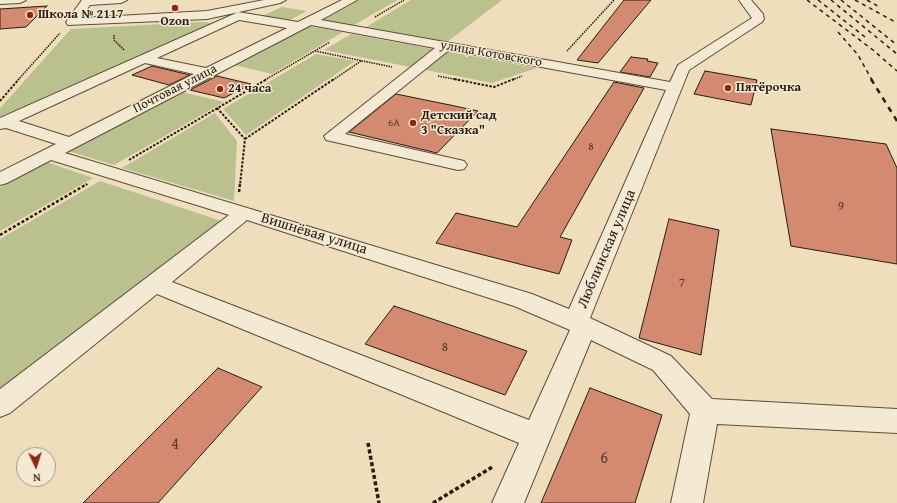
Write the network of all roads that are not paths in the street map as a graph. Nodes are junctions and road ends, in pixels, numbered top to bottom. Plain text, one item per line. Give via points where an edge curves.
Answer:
1 (20, 0) edge
2 (121, 0) edge
3 (280, 0) edge
4 (351, 0) edge
5 (745, 0) edge
6 (0, 1) edge
7 (87, 1) edge
8 (303, 24) junction
9 (446, 46) junction
10 (146, 58) junction
11 (208, 73) junction
12 (675, 87) junction
13 (3, 123) edge
14 (71, 143) junction
15 (49, 154) junction
16 (458, 165) dead end
17 (0, 179) edge
18 (241, 212) junction
19 (154, 284) junction
20 (580, 324) junction
21 (0, 405) edge
22 (705, 411) junction
23 (897, 421) edge
24 (537, 437) junction
25 (508, 503) edge
26 (687, 503) edge

1 - 6 street
2 - 7 street
3 - 7 street via 212,14 78,23 71,21
4 - 8 street, Почтовая улица
5 - 12 street, Люблинская улица via 758,19 683,68
8 - 9 street, улица Котовского via 353,29
8 - 10 street, улица Котовского via 238,16
8 - 11 street, Почтовая улица
9 - 12 street, улица Котовского
9 - 16 street via 332,136
10 - 11 street
10 - 13 street, улица Котовского
11 - 14 street, Почтовая улица
12 - 20 street, Люблинская улица
13 - 14 street
14 - 15 street, Почтовая улица
15 - 17 street, Почтовая улица
15 - 18 street, Вишнёвая улица
18 - 19 street
18 - 20 street, Вишнёвая улица via 523,300
19 - 21 street
19 - 24 street
20 - 22 street, Люблинская улица via 662,363
20 - 24 street
22 - 23 street
22 - 26 street
24 - 25 street

